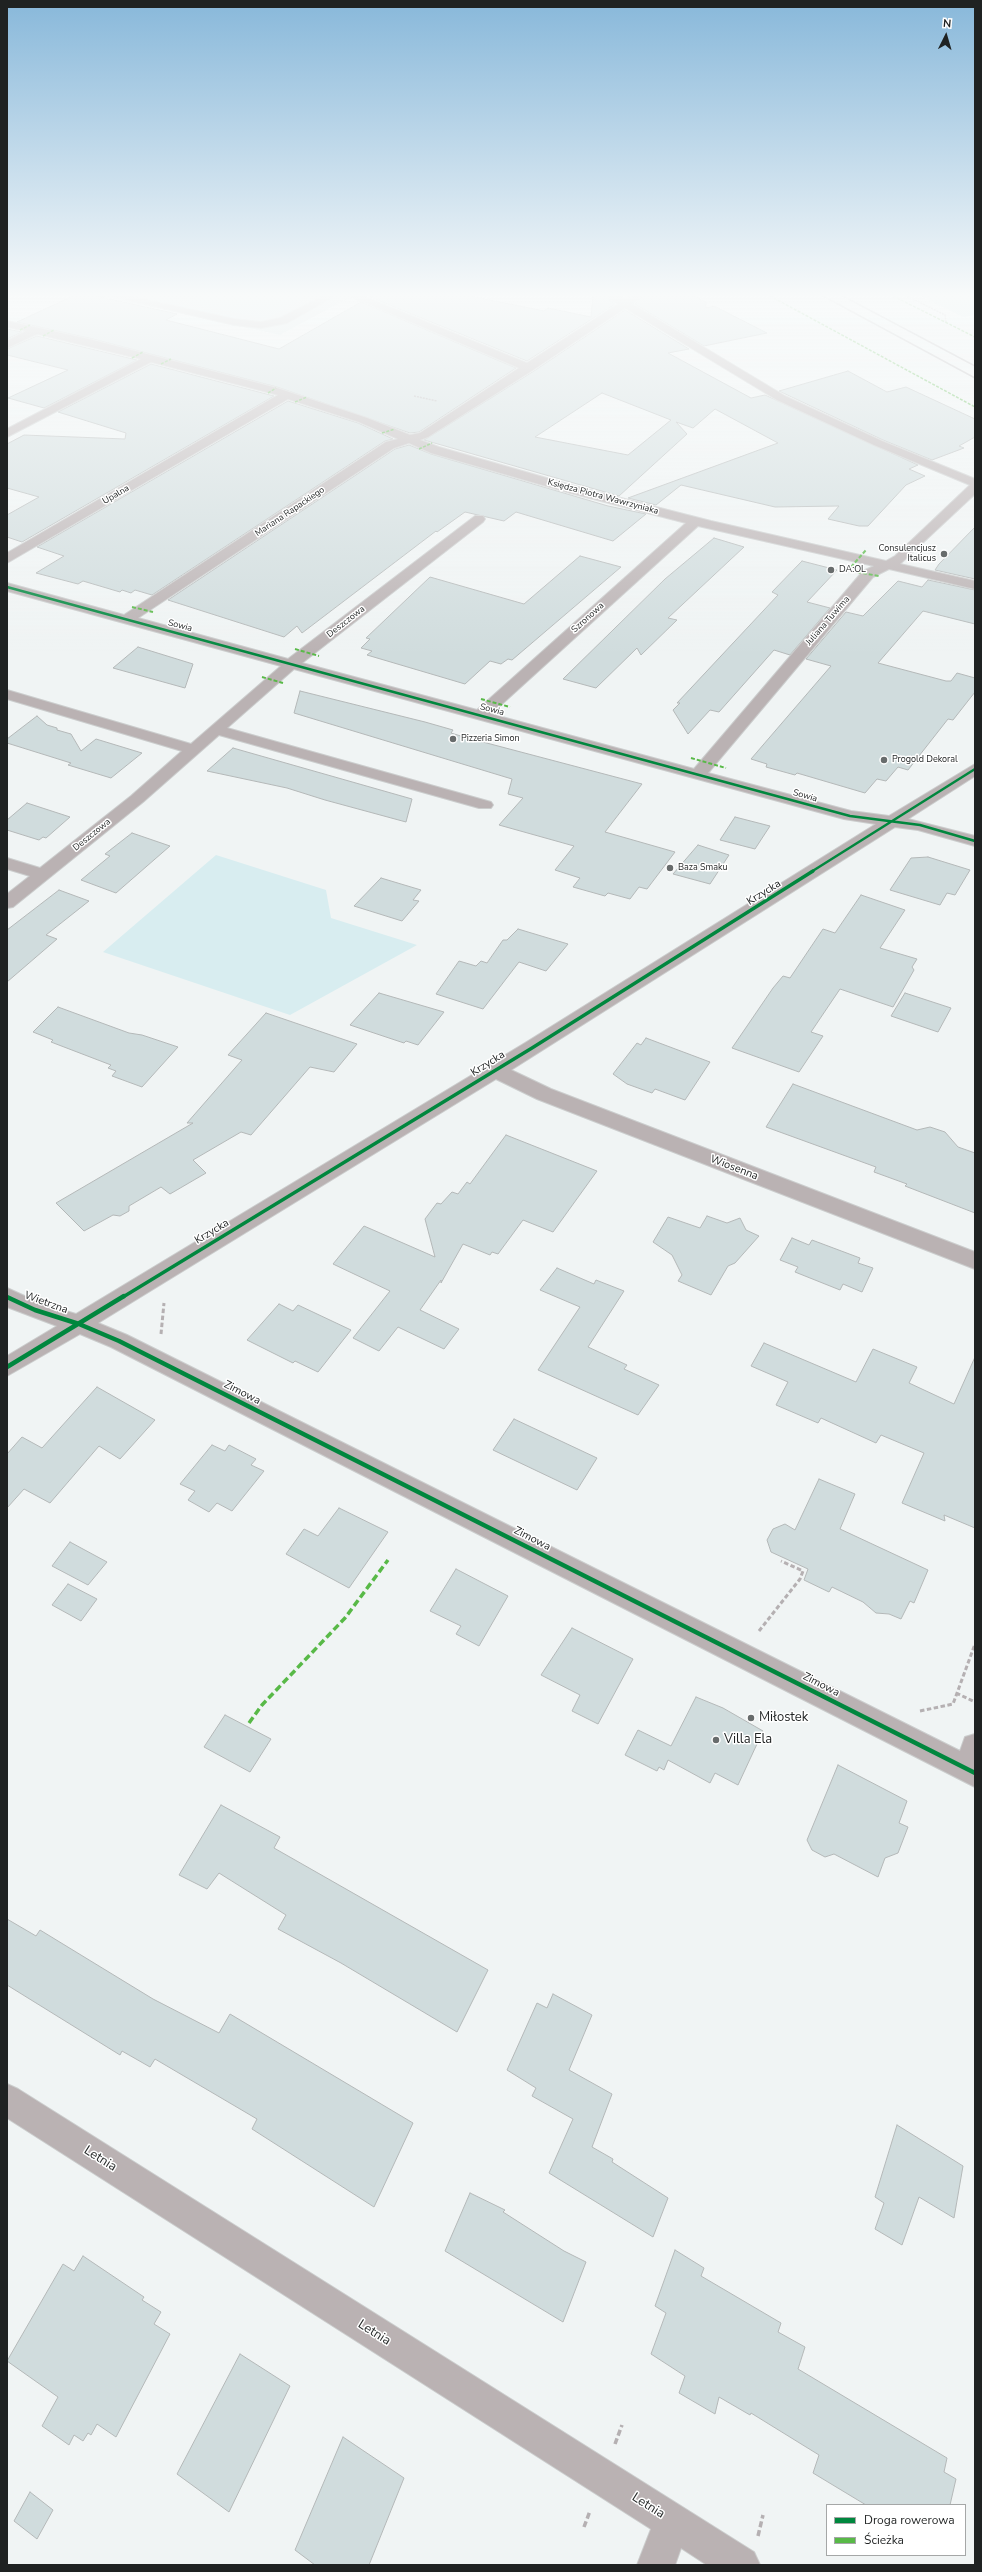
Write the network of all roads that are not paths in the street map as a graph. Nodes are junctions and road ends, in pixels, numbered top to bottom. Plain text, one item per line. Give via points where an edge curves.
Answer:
1 (41, 416) edge
2 (251, 416) edge
3 (351, 416) edge
4 (454, 416) edge
5 (820, 416) edge
6 (7, 434) edge
7 (408, 439) junction
8 (975, 483) edge
9 (975, 487) edge
10 (479, 519) dead end
11 (696, 521) junction
12 (7, 559) edge
13 (887, 565) junction
14 (975, 585) edge
15 (7, 587) edge
16 (127, 620) junction
17 (292, 664) junction
18 (7, 694) edge
19 (481, 716) junction
20 (217, 730) junction
21 (194, 750) junction
22 (975, 769) edge
23 (698, 774) junction
24 (485, 805) dead end
25 (891, 823) junction
26 (975, 841) edge
27 (7, 863) edge
28 (43, 875) junction
29 (7, 903) edge
30 (495, 1070) junction
31 (975, 1261) edge
32 (7, 1297) edge
33 (79, 1324) junction
34 (7, 1367) edge
35 (972, 1763) edge
36 (7, 2100) edge
37 (672, 2521) junction
38 (656, 2565) edge
39 (741, 2565) edge

1 - 6 street
2 - 12 street, Upalna
3 - 7 street, Księdza Piotra Wawrzyniaka
4 - 7 street, Mariana Rapackiego via 424,435
5 - 8 street
7 - 11 street, Księdza Piotra Wawrzyniaka via 500,469
7 - 16 street, Mariana Rapackiego via 390,445
9 - 13 street, Juliana Tuwima via 900,559
10 - 17 street, Deszczowa
11 - 13 street, Księdza Piotra Wawrzyniaka
11 - 19 street, Szronowa
13 - 14 street, Księdza Piotra Wawrzyniaka
13 - 23 street, Juliana Tuwima via 868,574
15 - 16 street, Sowia
16 - 17 street, Sowia
17 - 19 street, Sowia
17 - 20 street, Deszczowa
18 - 21 street
19 - 23 street, Sowia
20 - 21 street, Deszczowa
20 - 24 street
21 - 28 street, Deszczowa
22 - 25 street, Krzycka
23 - 25 street, Sowia via 832,812
25 - 26 street, Sowia via 920,825
25 - 30 street, Krzycka
27 - 28 street
28 - 29 street, Deszczowa
30 - 31 street, Wiosenna via 544,1094
30 - 33 street, Krzycka
32 - 33 street, Wietrzna via 35,1310
33 - 34 street, Krzycka
33 - 35 street, Zimowa via 166,1365 872,1721
36 - 37 street, Letnia
37 - 38 street
37 - 39 street, Letnia

